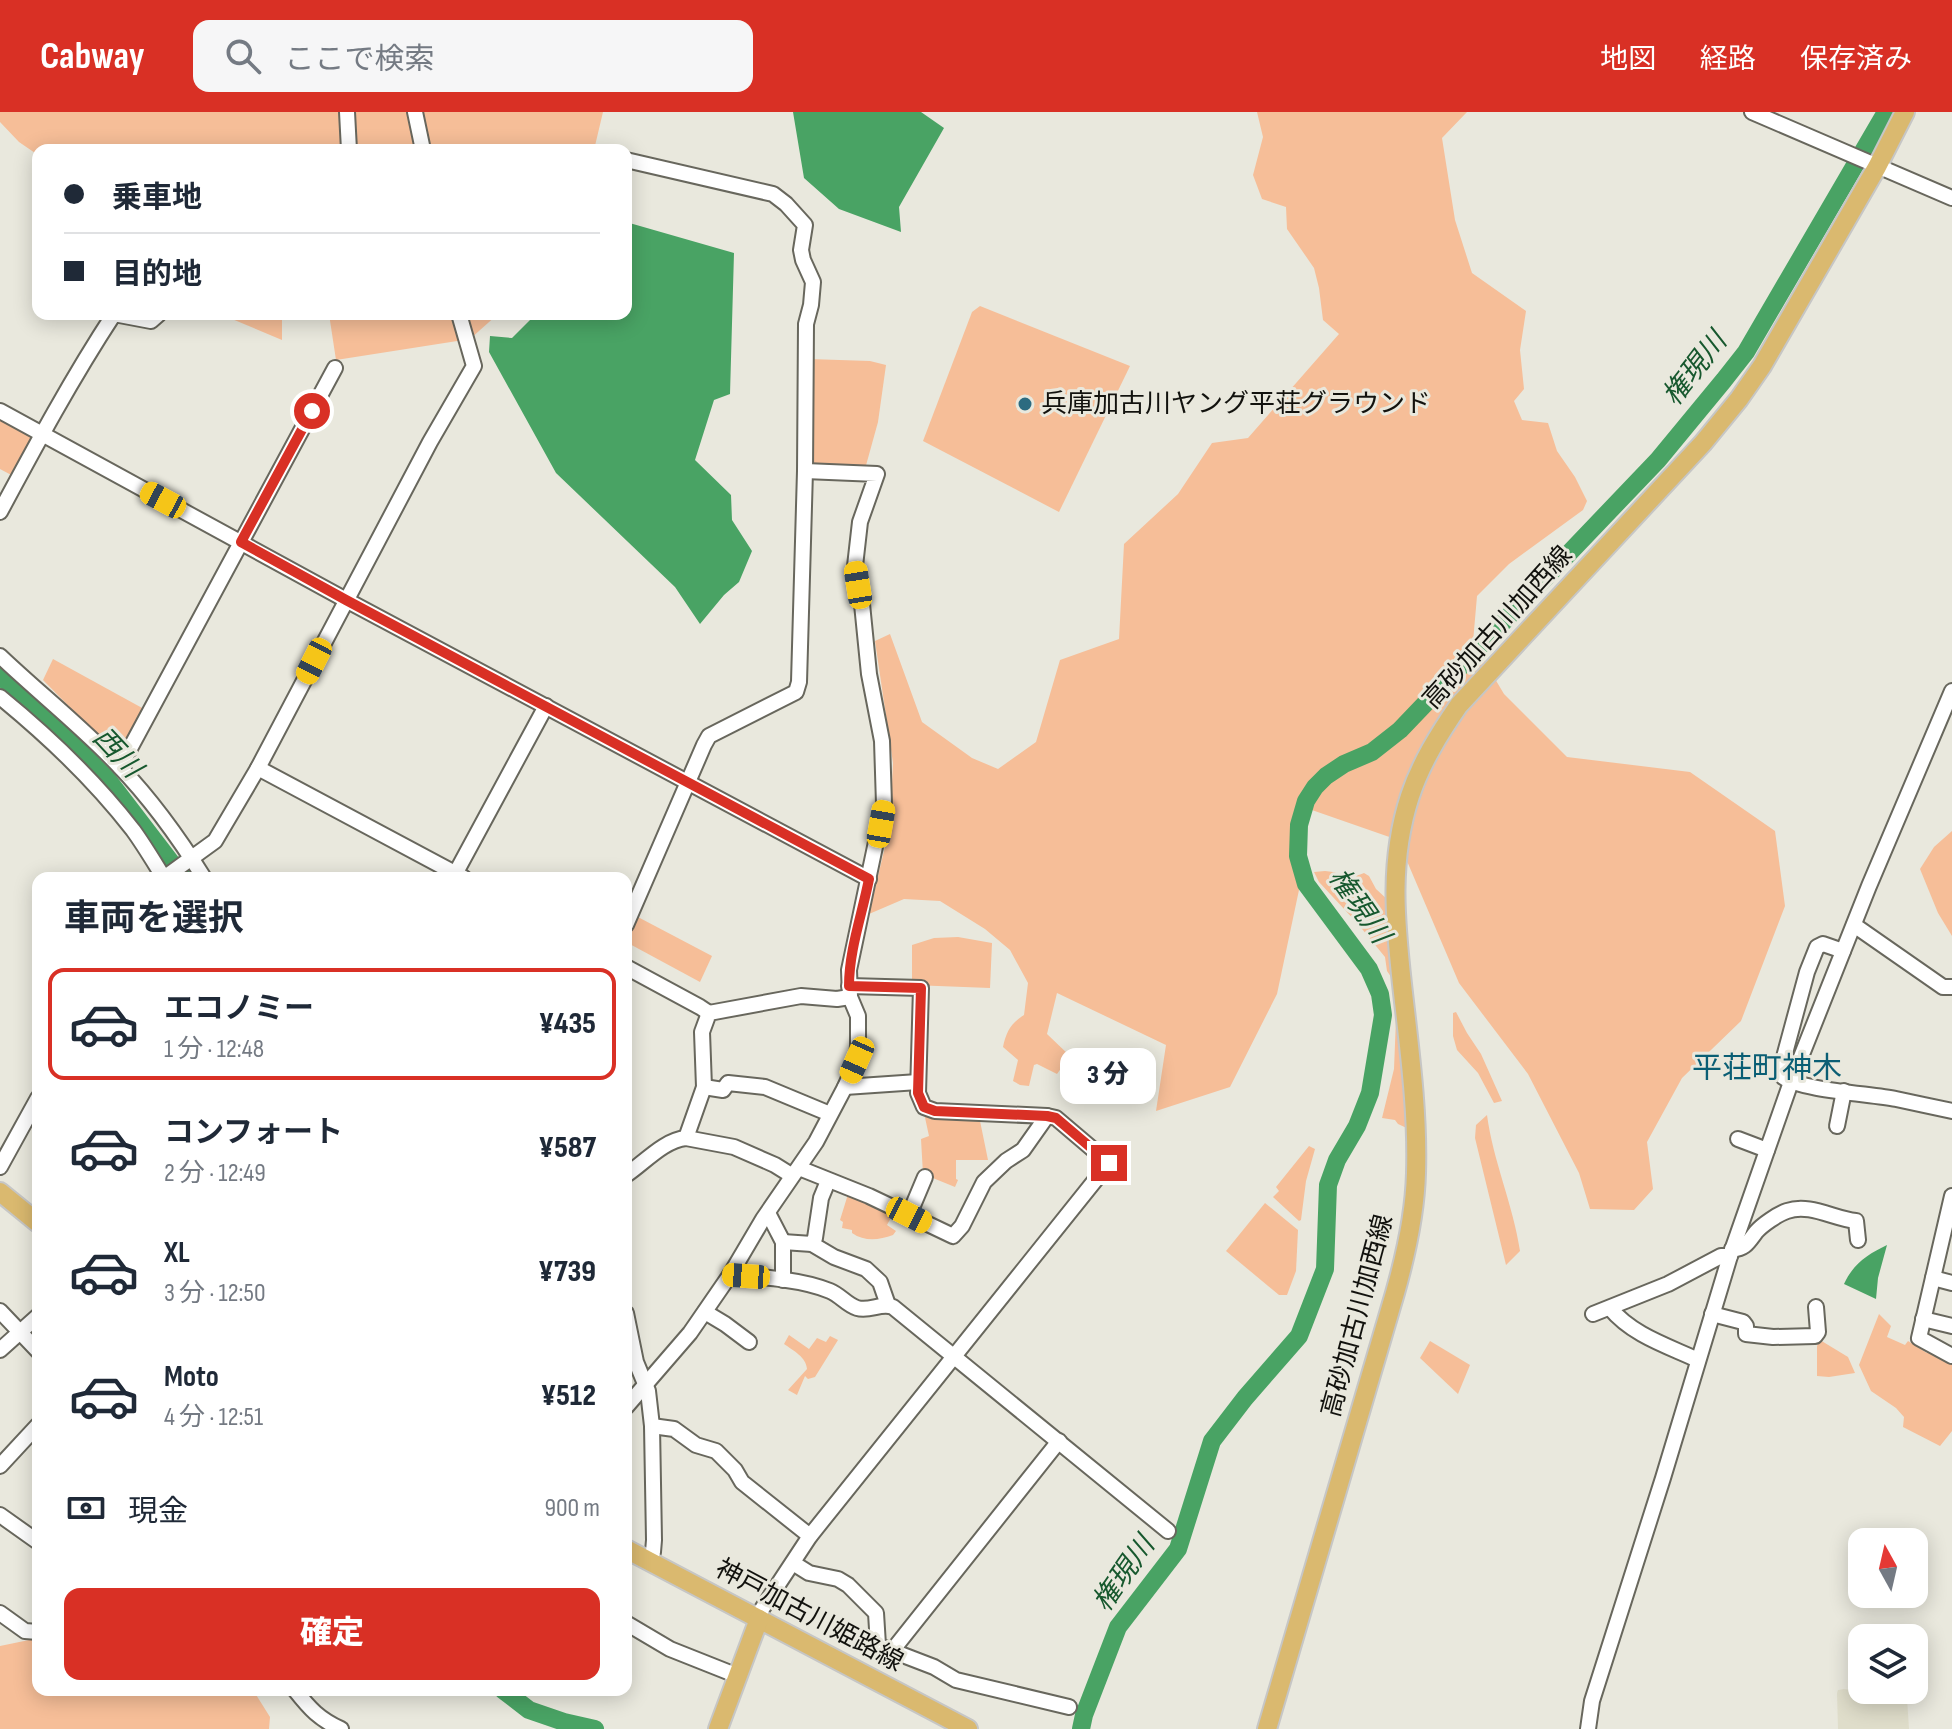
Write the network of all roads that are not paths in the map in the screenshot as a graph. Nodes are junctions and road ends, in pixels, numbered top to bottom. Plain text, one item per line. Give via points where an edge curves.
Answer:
1 (347, 112) edge
2 (415, 112) edge
3 (1752, 112) edge
4 (1905, 112) edge
5 (349, 144) edge
6 (422, 144) edge
7 (632, 161) edge
8 (1874, 165) junction
9 (1952, 198) edge
10 (110, 320) edge
11 (461, 320) edge
12 (335, 368) dead end
13 (0, 411) edge
14 (42, 435) junction
15 (805, 471) junction
16 (0, 512) edge
17 (241, 542) junction
18 (346, 600) junction
19 (0, 656) edge
20 (1952, 691) edge
21 (0, 697) edge
22 (546, 706) junction
23 (1945, 725) edge
24 (120, 767) junction
25 (258, 768) junction
26 (688, 782) junction
27 (192, 859) junction
28 (162, 872) edge
29 (172, 872) edge
30 (200, 872) edge
31 (449, 872) edge
32 (461, 872) edge
33 (869, 879) junction
34 (632, 911) edge
35 (1854, 925) junction
36 (1843, 951) junction
37 (632, 970) edge
38 (1952, 987) edge
39 (850, 992) junction
40 (709, 1013) junction
41 (918, 1082) junction
42 (1791, 1082) junction
43 (704, 1087) junction
44 (845, 1087) junction
45 (1844, 1091) junction
46 (32, 1109) edge
47 (1952, 1111) edge
48 (830, 1114) junction
49 (1047, 1116) junction
50 (1837, 1126) dead end
51 (686, 1138) junction
52 (1738, 1139) dead end
53 (1767, 1150) junction
54 (0, 1167) edge
55 (632, 1171) edge
56 (795, 1172) junction
57 (925, 1177) dead end
58 (828, 1181) junction
59 (0, 1192) edge
60 (1952, 1198) edge
61 (768, 1213) junction
62 (909, 1215) junction
63 (32, 1218) edge
64 (1858, 1240) dead end
65 (1947, 1240) edge
66 (783, 1242) junction
67 (812, 1244) junction
68 (1731, 1253) junction
69 (730, 1275) junction
70 (1933, 1278) junction
71 (783, 1280) junction
72 (1952, 1283) edge
73 (888, 1305) junction
74 (1816, 1307) dead end
75 (1610, 1308) junction
76 (0, 1311) edge
77 (705, 1312) junction
78 (1593, 1314) dead end
79 (1712, 1314) junction
80 (1923, 1319) junction
81 (32, 1321) edge
82 (1952, 1326) edge
83 (20, 1332) junction
84 (632, 1342) edge
85 (749, 1342) dead end
86 (32, 1345) edge
87 (0, 1350) edge
88 (955, 1356) junction
89 (1952, 1356) edge
90 (1698, 1360) junction
91 (646, 1384) junction
92 (632, 1400) edge
93 (652, 1426) junction
94 (32, 1431) edge
95 (1059, 1441) junction
96 (0, 1466) edge
97 (0, 1515) edge
98 (1168, 1531) dead end
99 (810, 1536) junction
100 (32, 1538) edge
101 (632, 1552) edge
102 (650, 1561) junction
103 (793, 1563) junction
104 (0, 1613) edge
105 (759, 1619) junction
106 (632, 1627) edge
107 (32, 1632) edge
108 (892, 1651) junction
109 (738, 1676) junction
110 (300, 1696) edge
111 (1069, 1707) dead end
112 (341, 1729) edge
113 (718, 1729) edge
114 (968, 1729) edge
115 (1267, 1729) edge
116 (1588, 1729) edge

1 - 5 street
2 - 6 street
3 - 8 street
4 - 8 main road, 高砂加古川加西線
7 - 15 street via 773,194 805,225 801,250 813,282 806,324
8 - 9 street
8 - 115 main road, 高砂加古川加西線 via 1796,309 1739,399 1459,705 1435,741 1409,798 1396,860 1394,906 1415,1120 1413,1214 1406,1255
10 - 14 street
11 - 18 street via 474,366
12 - 17 street
13 - 14 street
14 - 16 street
14 - 17 street
15 - 26 street via 796,692 709,736
15 - 33 street via 877,474 860,522 855,566 882,753 884,804
17 - 18 street
17 - 24 street
18 - 22 street
18 - 25 street
19 - 24 street
20 - 23 street
21 - 28 street via 106,798
22 - 26 street
22 - 32 street
23 - 35 street
24 - 27 street
25 - 27 street via 215,841
25 - 31 street
26 - 33 street
26 - 34 street
27 - 29 street
27 - 30 street
33 - 39 street via 849,970
35 - 36 street
35 - 38 street via 1943,987
36 - 42 street
36 - 42 street via 1820,945 1812,958 1781,1068
37 - 40 street
39 - 40 street via 837,999 801,996
39 - 41 street via 921,988
39 - 44 street via 858,1016 858,1045
40 - 43 street via 702,1032
41 - 44 street
41 - 49 street via 919,1099 935,1111
42 - 45 street
42 - 53 street
43 - 48 street via 765,1087
43 - 51 street
44 - 48 street
45 - 47 street
45 - 50 street
46 - 54 street
48 - 56 street
49 - 62 street via 1023,1150 984,1182 955,1236
49 - 88 street via 1109,1163
51 - 55 street
51 - 56 street via 734,1147
52 - 53 street
53 - 68 street
56 - 58 street
56 - 61 street
57 - 62 street
58 - 62 street
58 - 67 street
59 - 63 main road
60 - 65 street
61 - 66 street
61 - 69 street
64 - 68 street via 1856,1221 1793,1210 1757,1230
65 - 70 street
66 - 67 street
66 - 71 street
67 - 73 street via 874,1275
68 - 75 street
68 - 79 street
69 - 71 street
69 - 77 street
70 - 72 street
70 - 80 street
71 - 73 street via 832,1291 866,1310
73 - 88 street
74 - 79 street via 1815,1336 1746,1334 1743,1322
75 - 78 street
75 - 90 street via 1649,1338
76 - 83 street
77 - 85 street
77 - 91 street
79 - 90 street
80 - 82 street
80 - 89 street via 1919,1338
81 - 83 street
83 - 86 street
83 - 87 street
84 - 91 street
88 - 95 street
88 - 99 street
90 - 116 street via 1592,1701
91 - 92 street
91 - 93 street
93 - 99 street via 674,1429 716,1451 742,1482
93 - 102 street
94 - 96 street
95 - 98 street
95 - 108 street
97 - 100 street
99 - 103 street
101 - 102 main road, 神戸加古川姫路線
102 - 105 main road, 神戸加古川姫路線
103 - 105 street
103 - 108 street via 848,1585 876,1613 878,1645
104 - 107 street
105 - 109 main road
105 - 114 main road, 神戸加古川姫路線
106 - 109 street via 670,1649
108 - 111 street via 956,1680
109 - 113 main road
110 - 112 street via 324,1721

